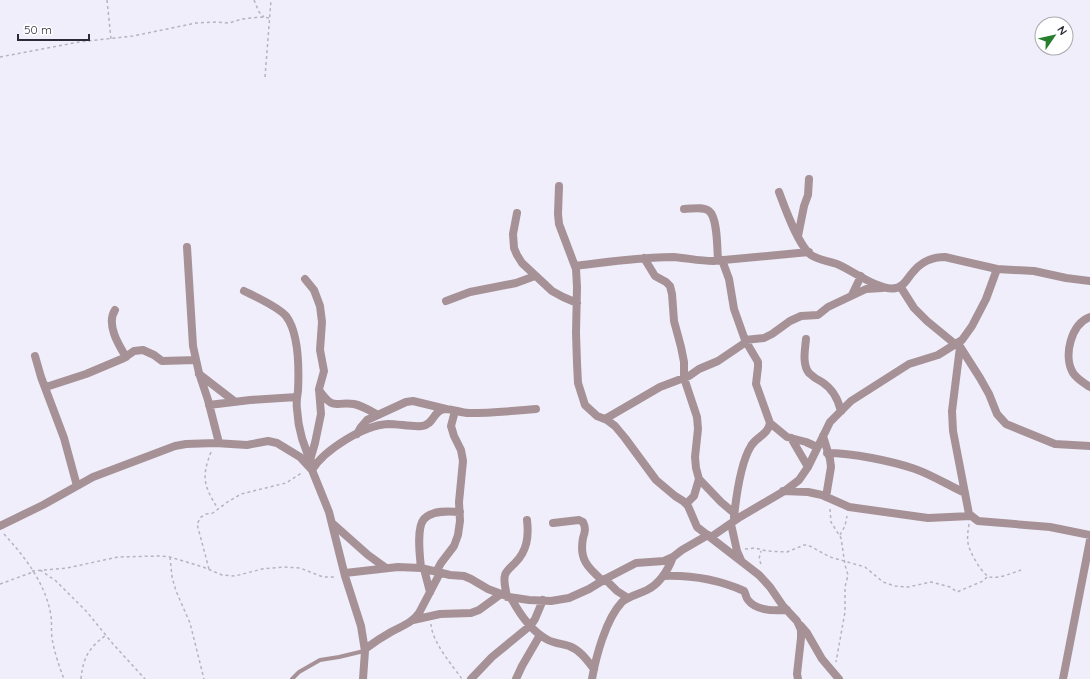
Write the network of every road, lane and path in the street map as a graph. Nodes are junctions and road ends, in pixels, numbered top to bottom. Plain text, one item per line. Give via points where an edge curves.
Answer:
1 (107, 0) edge
2 (254, 0) edge
3 (271, 0) edge
4 (270, 18) junction
5 (112, 39) junction
6 (0, 57) edge
7 (265, 77) dead end
8 (809, 179) dead end
9 (559, 186) dead end
10 (779, 192) dead end
11 (684, 209) dead end
12 (517, 213) dead end
13 (798, 236) junction
14 (187, 247) dead end
15 (808, 252) junction
16 (644, 258) junction
17 (720, 260) junction
18 (575, 266) junction
19 (997, 269) junction
20 (535, 276) junction
21 (861, 276) junction
22 (305, 279) dead end
23 (1090, 281) edge
24 (900, 286) junction
25 (887, 288) junction
26 (244, 291) dead end
27 (852, 295) junction
28 (446, 301) dead end
29 (577, 303) junction
30 (115, 310) dead end
31 (1090, 317) edge
32 (806, 339) dead end
33 (745, 341) junction
34 (958, 345) junction
35 (35, 356) dead end
36 (126, 357) junction
37 (196, 360) junction
38 (199, 373) junction
39 (684, 378) junction
40 (46, 387) junction
41 (1090, 387) edge
42 (319, 389) junction
43 (297, 397) junction
44 (234, 401) junction
45 (209, 405) junction
46 (446, 409) junction
47 (536, 409) dead end
48 (455, 411) junction
49 (841, 411) junction
50 (378, 415) junction
51 (606, 419) junction
52 (770, 423) junction
53 (357, 434) junction
54 (823, 436) junction
55 (791, 438) junction
56 (217, 443) junction
57 (1090, 446) edge
58 (817, 447) junction
59 (827, 454) junction
60 (311, 466) junction
61 (808, 467) junction
62 (699, 479) junction
63 (77, 486) junction
64 (783, 491) junction
65 (965, 493) junction
66 (827, 498) junction
67 (686, 504) junction
68 (850, 507) junction
69 (218, 509) junction
70 (460, 512) junction
71 (734, 513) junction
72 (969, 516) junction
73 (526, 520) dead end
74 (332, 523) junction
75 (553, 523) dead end
76 (732, 523) junction
77 (0, 526) edge
78 (0, 530) edge
79 (840, 535) junction
80 (1090, 535) edge
81 (709, 536) junction
82 (1090, 540) edge
83 (737, 550) junction
84 (170, 557) junction
85 (673, 557) junction
86 (844, 561) junction
87 (742, 562) junction
88 (386, 568) junction
89 (422, 569) junction
90 (40, 570) junction
91 (209, 570) junction
92 (1021, 570) dead end
93 (33, 572) junction
94 (438, 572) junction
95 (345, 574) junction
96 (663, 576) junction
97 (988, 576) junction
98 (604, 580) junction
99 (0, 584) edge
100 (430, 592) junction
101 (506, 596) junction
102 (628, 598) junction
103 (543, 600) junction
104 (787, 610) junction
105 (431, 616) junction
106 (413, 620) junction
107 (798, 622) junction
108 (531, 625) junction
109 (106, 635) junction
110 (540, 635) junction
111 (365, 650) junction
112 (594, 675) edge
113 (836, 676) edge
114 (64, 679) edge
115 (81, 679) edge
116 (145, 679) edge
117 (204, 679) edge
118 (292, 679) edge
119 (363, 679) edge
120 (462, 679) edge
121 (471, 679) edge
122 (516, 679) edge
123 (798, 679) edge
124 (1064, 679) edge

1 - 5 path
2 - 4 path via 259,12
3 - 4 path
4 - 5 path via 242,19 229,23 196,23
4 - 7 path
5 - 6 path via 79,42
8 - 13 street via 808,195
9 - 18 street via 560,224
10 - 13 street
11 - 17 street via 704,209 711,213
12 - 20 street via 513,234 514,248 522,263
13 - 15 street
14 - 37 street
15 - 17 street
15 - 21 street
16 - 17 street
16 - 18 street
16 - 39 street via 654,276 670,286 674,321 684,362
17 - 33 street via 728,278 734,309
18 - 29 street
19 - 23 street via 1034,271
19 - 24 street via 937,257 917,267
19 - 34 street via 986,299 972,326
20 - 28 street via 516,283 470,292
20 - 29 street via 552,291
21 - 25 street
21 - 27 street
22 - 42 street via 314,290 320,306 320,350 324,371
24 - 25 street via 895,289
24 - 34 street via 926,321
25 - 27 street via 866,288
26 - 43 street via 286,316 296,351
27 - 33 street via 818,315 794,318 764,338
29 - 51 street via 578,383 585,405 597,416
30 - 36 street via 112,314 113,328
31 - 41 street via 1078,325 1072,336 1069,364 1074,374
32 - 49 street via 807,368 810,374 833,391
33 - 39 street via 718,361
33 - 52 street via 758,362 756,384
34 - 49 street via 938,355 909,364 851,401
34 - 57 street via 980,378 997,414 1006,424 1055,444
34 - 65 street via 952,411 953,431
35 - 40 street
36 - 37 street via 134,351 143,350 162,361
36 - 40 street
37 - 38 street
38 - 44 street
38 - 45 street
39 - 51 street via 660,387
39 - 62 street via 697,417 695,457
40 - 63 street
42 - 50 street via 330,402 339,405 353,404
42 - 60 street via 321,414
43 - 44 street
43 - 60 street via 299,429
44 - 45 street
45 - 56 street
46 - 48 street
46 - 50 street via 414,401
46 - 53 street via 439,411 427,425 388,424
47 - 48 street via 487,413
48 - 70 street via 451,426 463,461
49 - 54 street via 830,422
50 - 53 street via 367,420
51 - 67 street via 625,438 656,480
52 - 55 street
52 - 71 street via 765,434 751,446 745,460
53 - 60 street
54 - 58 street
54 - 59 street
55 - 58 street
55 - 61 street
56 - 60 street via 246,445 276,442 300,456
56 - 63 street via 175,446
56 - 69 path via 206,464 204,478
58 - 61 street
59 - 65 street via 838,453 886,461 910,468
59 - 66 street via 831,467
60 - 69 path via 286,483 241,494
60 - 74 street
61 - 64 street via 799,480
62 - 67 street via 694,496
62 - 71 street
63 - 77 street
64 - 66 street via 808,492
64 - 76 street
65 - 72 street
66 - 68 street
66 - 79 path via 831,522
67 - 81 street via 697,527
68 - 72 street via 928,518
68 - 79 path
69 - 91 path via 201,517 197,524
70 - 89 street via 445,511 424,518 420,526
70 - 94 street via 454,546 441,563
71 - 76 street
72 - 80 street via 978,521 1050,527
72 - 97 path via 969,550
73 - 101 street via 527,540 524,551 504,576
74 - 88 street
74 - 95 street
75 - 98 street via 573,520 583,522 583,558 590,569
76 - 81 street
76 - 83 street
78 - 93 path
79 - 86 path
81 - 85 street
81 - 87 street
82 - 124 street
83 - 86 path via 755,548 787,552 808,545 830,557
83 - 87 street
84 - 90 path via 118,557 67,568
84 - 91 path
84 - 117 path via 174,584 190,623
85 - 96 street
85 - 98 street via 664,561 636,563
86 - 97 path via 865,567 884,582 894,586 908,587 931,582 950,587 957,592 983,581
86 - 113 path via 848,575
87 - 104 street via 759,576
88 - 89 street
88 - 95 street
89 - 94 street
89 - 100 street
90 - 93 path
90 - 109 path via 64,589
91 - 95 path via 234,576 262,569 300,568 323,577
92 - 97 path via 1000,576
93 - 99 path
93 - 114 path via 50,610 52,637
94 - 100 street
94 - 101 street via 471,578 488,589
95 - 111 street via 361,626
96 - 102 street via 649,589
96 - 104 street via 685,576 717,581 744,592 754,606
98 - 102 street
98 - 103 street via 569,598
100 - 106 street
101 - 103 street
101 - 105 street via 471,613
101 - 108 street
102 - 112 street via 607,625
103 - 108 street
104 - 107 street
105 - 106 street
105 - 120 path via 434,636
106 - 111 street
107 - 113 street
107 - 123 street via 801,630
108 - 110 street
108 - 121 street via 492,657
109 - 115 path via 96,642 86,655
109 - 116 path
110 - 112 street via 581,653
110 - 122 street
111 - 118 lane via 339,658 320,660
111 - 119 street

